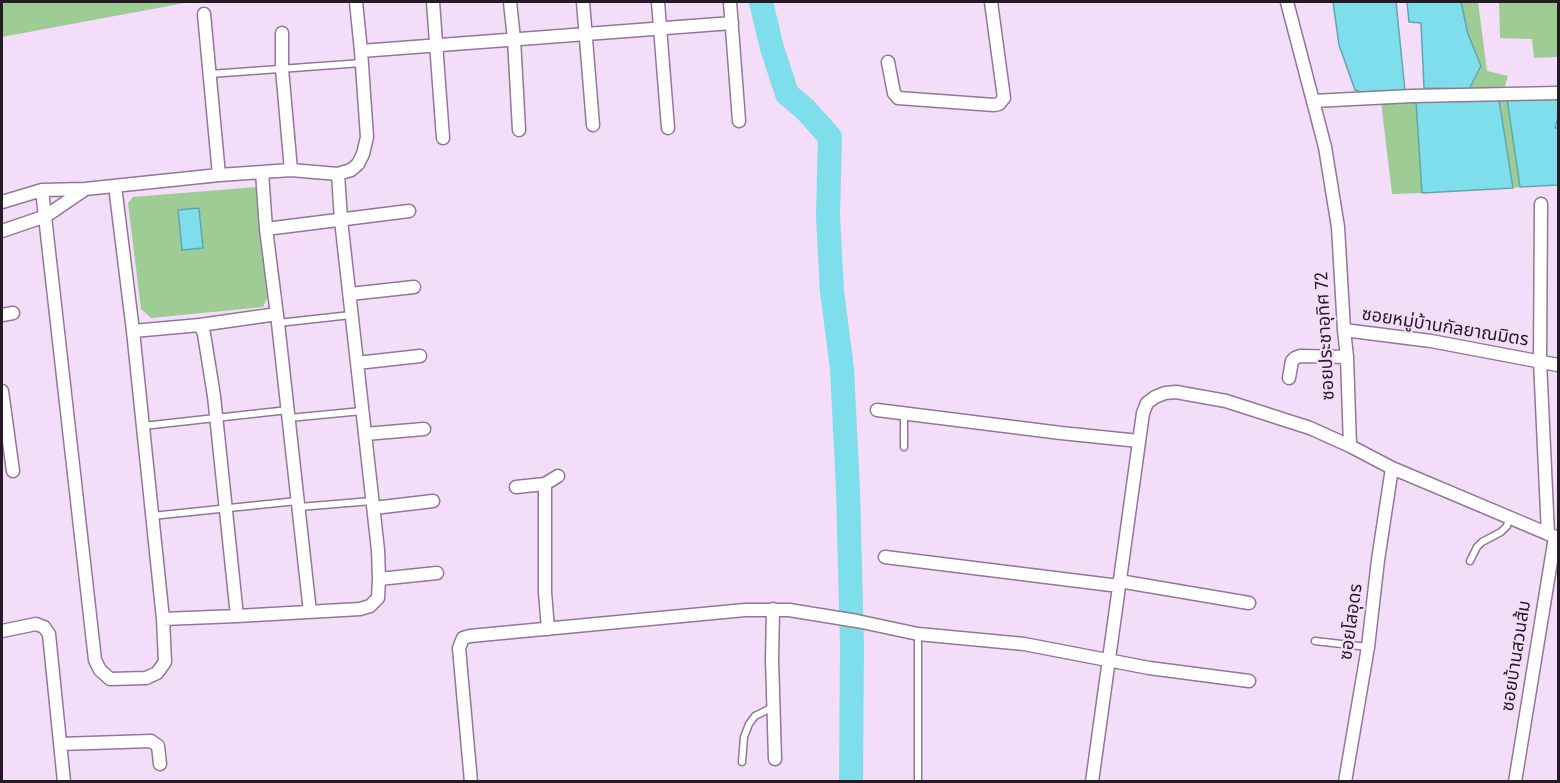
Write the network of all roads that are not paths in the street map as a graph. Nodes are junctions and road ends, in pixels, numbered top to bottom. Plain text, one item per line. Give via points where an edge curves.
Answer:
1 (356, 2) edge
2 (434, 2) edge
3 (510, 2) edge
4 (583, 2) edge
5 (658, 2) edge
6 (730, 2) edge
7 (991, 2) edge
8 (1287, 2) edge
9 (204, 14) dead end
10 (732, 23) junction
11 (660, 28) junction
12 (282, 33) dead end
13 (585, 34) junction
14 (514, 39) junction
15 (437, 45) junction
16 (361, 57) junction
17 (888, 63) dead end
18 (282, 69) junction
19 (210, 74) junction
20 (1558, 93) edge
21 (1313, 101) junction
22 (739, 121) dead end
23 (593, 125) dead end
24 (668, 128) dead end
25 (519, 130) dead end
26 (443, 138) dead end
27 (291, 170) junction
28 (262, 172) junction
29 (338, 174) junction
30 (219, 175) junction
31 (115, 186) junction
32 (85, 189) junction
33 (42, 190) junction
34 (2, 202) edge
35 (1541, 204) dead end
36 (409, 211) dead end
37 (46, 216) junction
38 (340, 220) junction
39 (266, 229) junction
40 (2, 231) edge
41 (414, 286) dead end
42 (350, 294) junction
43 (352, 315) junction
44 (278, 319) junction
45 (200, 326) junction
46 (1344, 330) junction
47 (134, 331) junction
48 (420, 356) dead end
49 (1347, 357) junction
50 (1540, 361) junction
51 (357, 363) junction
52 (1558, 365) edge
53 (1288, 378) dead end
54 (2, 391) edge
55 (877, 410) dead end
56 (363, 411) junction
57 (904, 413) junction
58 (288, 414) junction
59 (216, 418) junction
60 (143, 426) junction
61 (424, 429) dead end
62 (365, 434) junction
63 (1139, 441) junction
64 (1350, 446) junction
65 (904, 447) dead end
66 (1392, 468) junction
67 (12, 471) dead end
68 (558, 476) dead end
69 (545, 484) junction
70 (516, 487) dead end
71 (432, 501) dead end
72 (298, 504) junction
73 (373, 504) junction
74 (225, 508) junction
75 (152, 516) junction
76 (1509, 517) junction
77 (1554, 536) edge
78 (885, 557) dead end
79 (1470, 561) dead end
80 (437, 573) dead end
81 (379, 579) junction
82 (1119, 583) junction
83 (1249, 603) dead end
84 (773, 609) junction
85 (310, 612) junction
86 (237, 616) junction
87 (163, 619) junction
88 (548, 629) junction
89 (2, 631) edge
90 (918, 634) junction
91 (1315, 641) dead end
92 (1368, 647) junction
93 (1108, 660) junction
94 (1249, 681) dead end
95 (773, 707) junction
96 (60, 744) junction
97 (775, 759) dead end
98 (742, 762) dead end
99 (160, 764) dead end
100 (64, 782) edge
101 (471, 782) edge
102 (918, 782) edge
103 (1092, 782) edge
104 (1345, 782) edge
105 (1515, 782) edge

1 - 16 street
2 - 15 street
3 - 14 street
4 - 13 street
5 - 11 street
6 - 10 street
7 - 17 street via 1004,98 999,104 898,98
8 - 21 street, ซอยประชาอุทิศ 72
9 - 19 street
10 - 11 street
10 - 22 street
11 - 13 street
11 - 24 street
12 - 18 street
13 - 14 street
13 - 23 street
14 - 15 street
14 - 25 street
15 - 16 street
15 - 26 street
16 - 18 lane
16 - 29 street via 367,137 358,164
18 - 19 lane
18 - 27 street
19 - 30 street
20 - 21 street
21 - 46 street, ซอยประชาอุทิศ 72 via 1338,227
27 - 28 street
27 - 29 street
28 - 30 street
28 - 39 street
29 - 38 street
30 - 31 street
31 - 32 street
31 - 47 street
32 - 33 street
32 - 37 street
33 - 34 street
33 - 37 street
35 - 50 street, ซอยหมู่บ้านกัลยาณมิตร
36 - 38 street
37 - 40 street
37 - 87 street via 95,660 100,670 110,679 146,678 157,673 165,662
38 - 39 street
38 - 42 street
39 - 44 street
41 - 42 street
42 - 43 street
43 - 44 lane
43 - 51 street
44 - 45 street
44 - 58 street
45 - 47 street
45 - 59 street via 206,342
46 - 49 street, ซอยประชาอุทิศ 72
46 - 50 street, ซอยหมู่บ้านกัลยาณมิตร
47 - 60 street
48 - 51 street
49 - 53 street via 1300,356 1292,361
49 - 64 street, ซอยประชาอุทิศ 72
50 - 52 street, ซอยหมู่บ้านกัลยาณมิตร
50 - 77 street, ซอยหมู่บ้านกัลยาณมิตร
51 - 56 street
54 - 67 street
55 - 57 street
56 - 58 lane
56 - 62 street
57 - 63 street
57 - 65 lane
58 - 59 lane
58 - 72 street
59 - 60 lane
59 - 74 street
60 - 75 street
61 - 62 street
62 - 73 street
63 - 64 street via 1147,403 1155,396 1176,392 1227,400
63 - 82 street
64 - 66 street
66 - 76 street
66 - 92 street, ซอยโสอุดร
68 - 69 street
69 - 70 street
69 - 88 street
71 - 73 street
72 - 73 lane
72 - 74 lane
72 - 85 street
73 - 81 street
74 - 75 lane
74 - 86 street
75 - 87 street
76 - 77 street
76 - 79 lane via 1507,526 1477,547
77 - 105 street, ซอยบ้านสวนส้ม
78 - 82 street
80 - 81 street
81 - 85 street via 378,598 370,606
82 - 83 street
82 - 93 street
84 - 88 street
84 - 90 street
84 - 95 street
85 - 86 street
86 - 87 street
88 - 101 street via 463,638 459,648
89 - 96 street via 36,624 49,634
90 - 93 street via 1024,644
90 - 102 lane
91 - 92 lane
92 - 104 street, ซอยโสอุดร
93 - 94 street
93 - 103 street
95 - 97 street
95 - 98 lane via 748,724
96 - 99 street via 151,741 158,746
96 - 100 street

